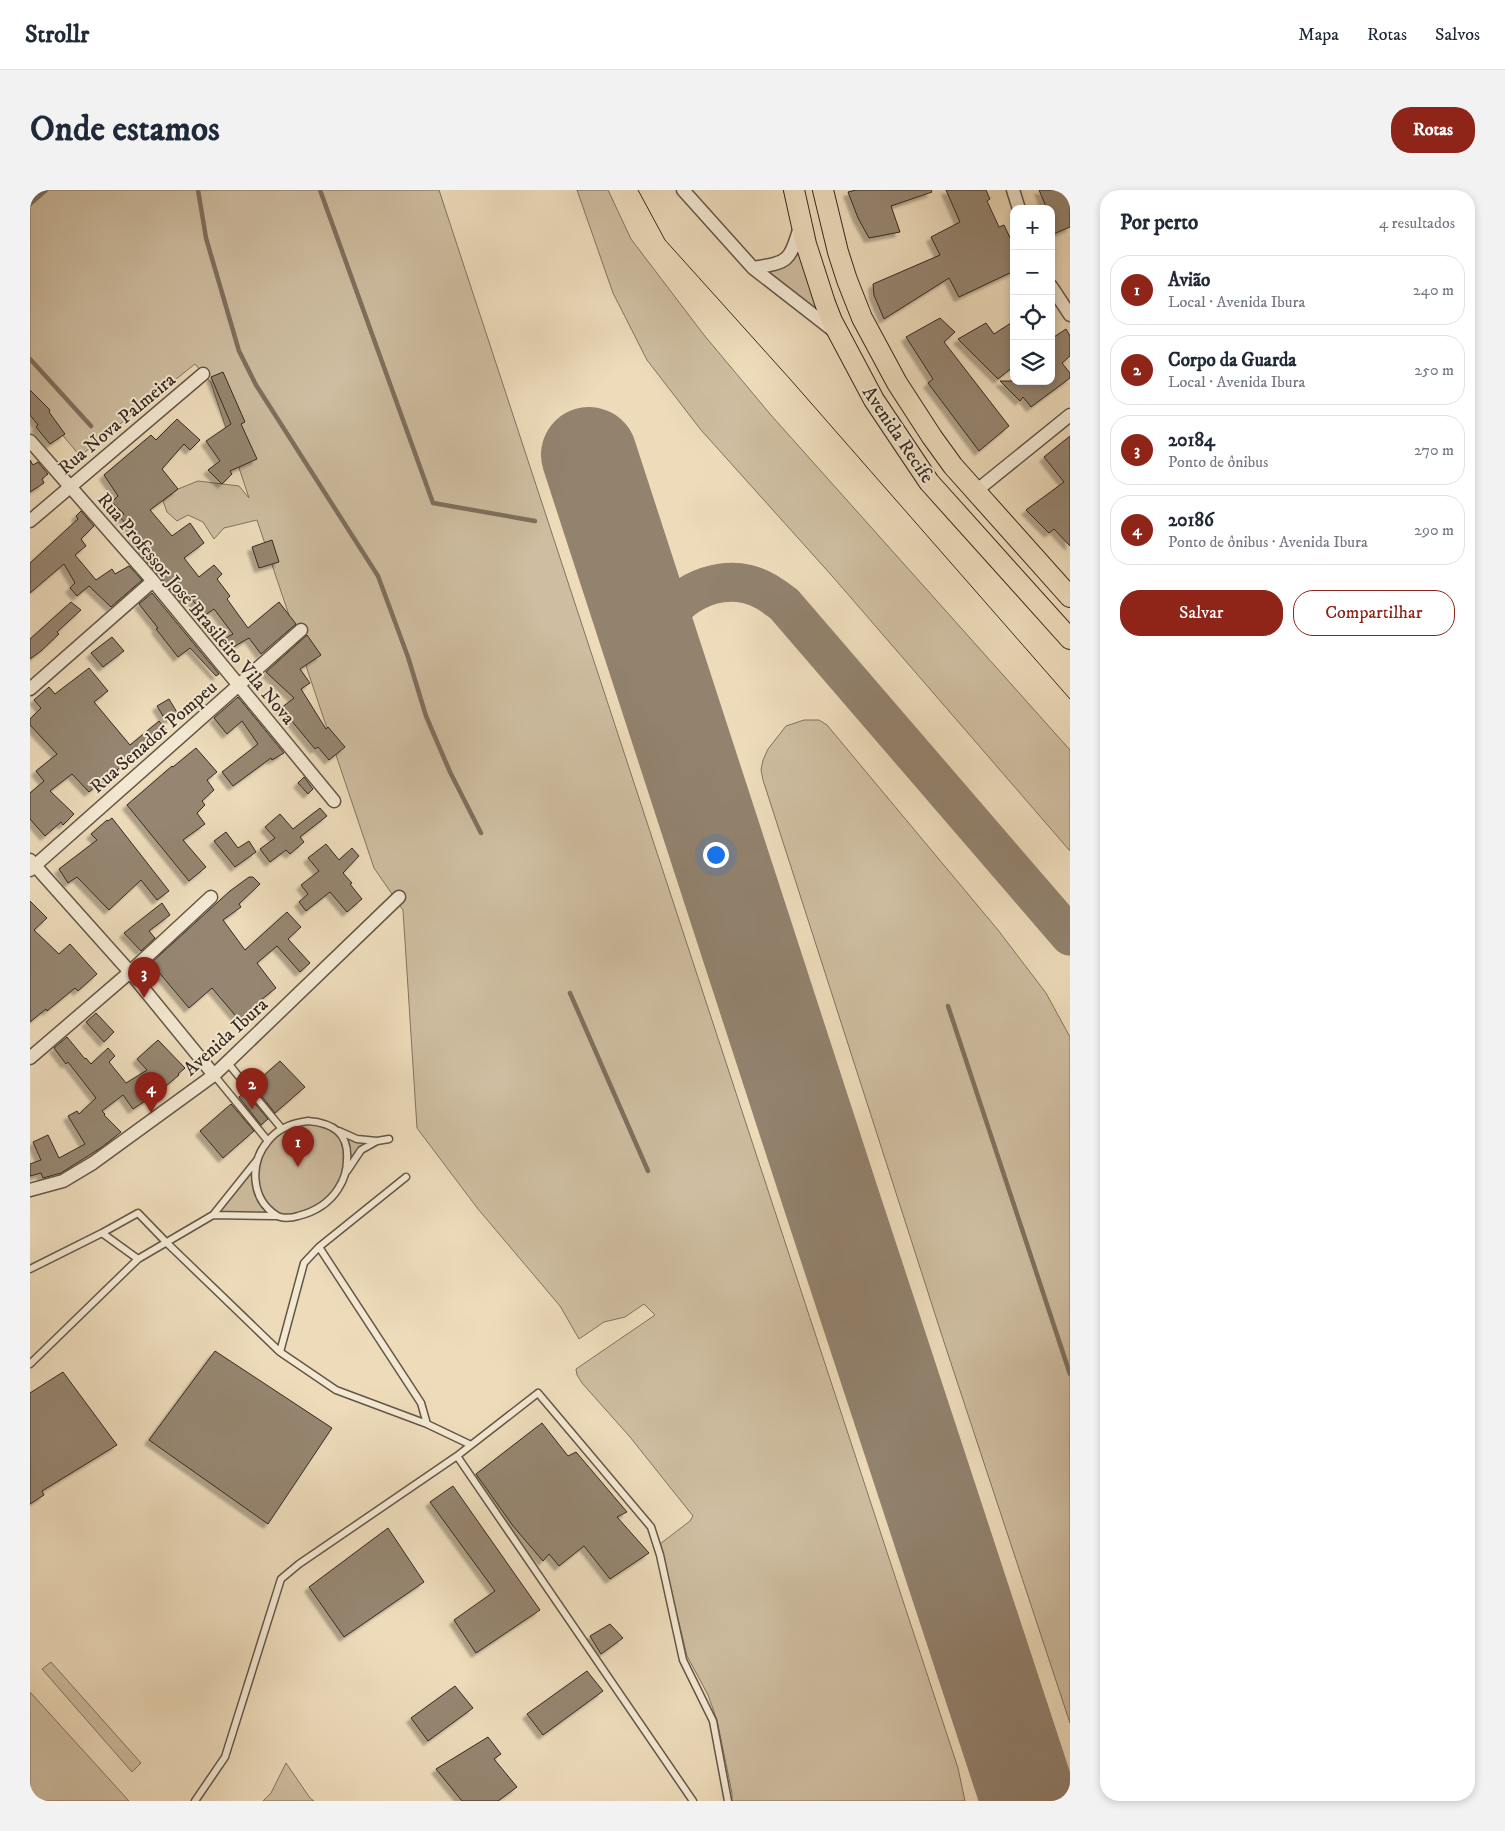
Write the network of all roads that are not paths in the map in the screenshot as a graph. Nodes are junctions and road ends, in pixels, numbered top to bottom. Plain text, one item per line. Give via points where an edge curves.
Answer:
1 (683, 190) edge
2 (794, 190) edge
3 (823, 190) edge
4 (1012, 190) edge
5 (1018, 205) edge
6 (801, 224) junction
7 (753, 268) junction
8 (1055, 292) edge
9 (1070, 315) edge
10 (839, 334) junction
11 (203, 374) dead end
12 (1070, 415) edge
13 (30, 441) edge
14 (69, 486) junction
15 (976, 491) junction
16 (30, 521) edge
17 (153, 581) junction
18 (1070, 597) edge
19 (301, 630) dead end
20 (1070, 640) edge
21 (240, 685) junction
22 (30, 689) edge
23 (334, 800) dead end
24 (32, 865) edge
25 (211, 897) dead end
26 (399, 897) dead end
27 (130, 972) junction
28 (30, 1058) edge
29 (227, 1062) junction
30 (214, 1075) junction
31 (282, 1129) junction
32 (339, 1131) junction
33 (390, 1139) dead end
34 (268, 1141) junction
35 (377, 1141) junction
36 (257, 1158) junction
37 (346, 1172) junction
38 (406, 1177) dead end
39 (30, 1190) edge
40 (213, 1215) junction
41 (277, 1216) junction
42 (102, 1232) junction
43 (167, 1243) junction
44 (319, 1247) junction
45 (138, 1259) junction
46 (30, 1268) edge
47 (280, 1352) junction
48 (30, 1364) edge
49 (427, 1424) junction
50 (471, 1445) junction
51 (457, 1456) junction
52 (195, 1801) edge
53 (693, 1801) edge
54 (728, 1801) edge

1 - 7 street
2 - 6 main road, Avenida Recife
3 - 15 main road, Avenida Recife via 838,252 862,318 896,384 953,466
4 - 5 street
6 - 7 street via 789,257 777,264
6 - 10 main road, Avenida Recife via 814,270
7 - 10 street
8 - 9 street
10 - 20 main road, Avenida Recife via 874,400 928,482
11 - 14 street, Rua Nova Palmeira
12 - 15 street
13 - 14 street, Rua Professor José Brasileiro Vila Nova
14 - 16 street, Rua Nova Palmeira
14 - 17 street, Rua Professor José Brasileiro Vila Nova
15 - 18 main road, Avenida Recife
17 - 21 street, Rua Professor José Brasileiro Vila Nova
17 - 22 street
19 - 21 street, Rua Senador Pompeu
21 - 23 street, Rua Professor José Brasileiro Vila Nova
21 - 24 street, Rua Senador Pompeu
24 - 27 street
25 - 27 street
26 - 29 street, Avenida Ibura
27 - 28 street
27 - 30 street
29 - 30 street, Avenida Ibura
29 - 31 lane
30 - 34 lane
30 - 39 street, Avenida Ibura via 93,1163 64,1181
31 - 32 lane via 308,1121 321,1122
31 - 34 lane
32 - 35 lane via 358,1139
32 - 37 lane via 348,1147
33 - 35 lane
34 - 36 lane
35 - 37 lane via 361,1150
36 - 40 lane
36 - 41 lane via 257,1191 262,1203
37 - 41 lane via 329,1200 311,1213 293,1218
38 - 44 lane
40 - 41 lane
40 - 43 lane
42 - 43 lane via 138,1213
42 - 45 lane
42 - 46 lane
43 - 45 lane
43 - 47 lane
44 - 47 lane via 304,1263
44 - 49 lane via 422,1403
45 - 48 lane
47 - 49 lane via 336,1390
49 - 50 lane
50 - 51 lane
50 - 54 lane via 538,1393 651,1527 683,1660 713,1721
51 - 52 lane via 281,1579 225,1757
51 - 53 lane

